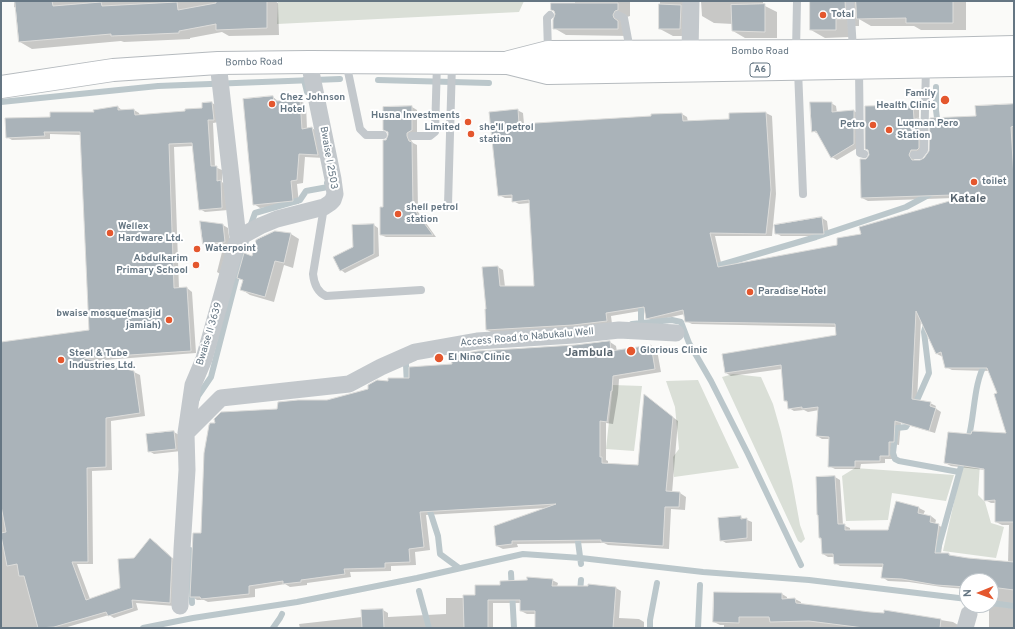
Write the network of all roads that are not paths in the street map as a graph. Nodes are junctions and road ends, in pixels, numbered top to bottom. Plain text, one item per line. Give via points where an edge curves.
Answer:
1 (691, 1) edge
2 (797, 1) edge
3 (850, 1) edge
4 (550, 15) dead end
5 (618, 15) dead end
6 (1014, 47) edge
7 (630, 51) junction
8 (548, 52) junction
9 (690, 52) junction
10 (797, 60) junction
11 (856, 60) junction
12 (309, 62) junction
13 (346, 62) junction
14 (445, 62) junction
15 (508, 62) junction
16 (218, 63) junction
17 (1014, 65) edge
18 (926, 66) junction
19 (1, 87) edge
20 (383, 135) dead end
21 (412, 136) dead end
22 (864, 154) dead end
23 (914, 155) dead end
24 (802, 194) dead end
25 (448, 205) dead end
26 (324, 207) junction
27 (238, 238) junction
28 (421, 290) dead end
29 (676, 333) dead end
30 (186, 433) junction
31 (180, 606) dead end

1 - 9 street
2 - 10 lane
3 - 11 lane
4 - 8 lane via 547,18
5 - 7 lane via 624,18
6 - 11 main road, Bombo Road / A6
7 - 8 main road, Bombo Road / A6
7 - 9 main road, Bombo Road / A6
8 - 15 main road, Bombo Road / A6
9 - 10 main road, Bombo Road / A6
10 - 11 main road, Bombo Road / A6
10 - 15 main road, Bombo Road / A6 via 548,73
10 - 24 lane
11 - 18 main road, Bombo Road / A6
11 - 22 lane via 860,153
12 - 13 main road, Bombo Road
12 - 16 main road, Bombo Road
12 - 26 street, Bwaise I 2503 via 334,179 333,200
13 - 14 main road, Bombo Road
13 - 20 lane via 360,129 366,135
14 - 15 main road, Bombo Road
14 - 21 lane via 435,132 430,136
14 - 25 lane
16 - 19 main road, Bombo Road via 113,70
16 - 27 street, Bwaise II 3639
17 - 18 main road, Bombo Road / A6
18 - 23 lane via 924,150 920,155
26 - 27 street via 277,219
26 - 28 lane via 313,274 314,283 321,293 326,296
27 - 30 street, Bwaise II 3639 via 204,359 193,385
29 - 30 street, Access Road to Nabukalu Well via 619,330 477,340 414,352 349,384 221,398
30 - 31 street, Bwaise II 3639 via 187,470

